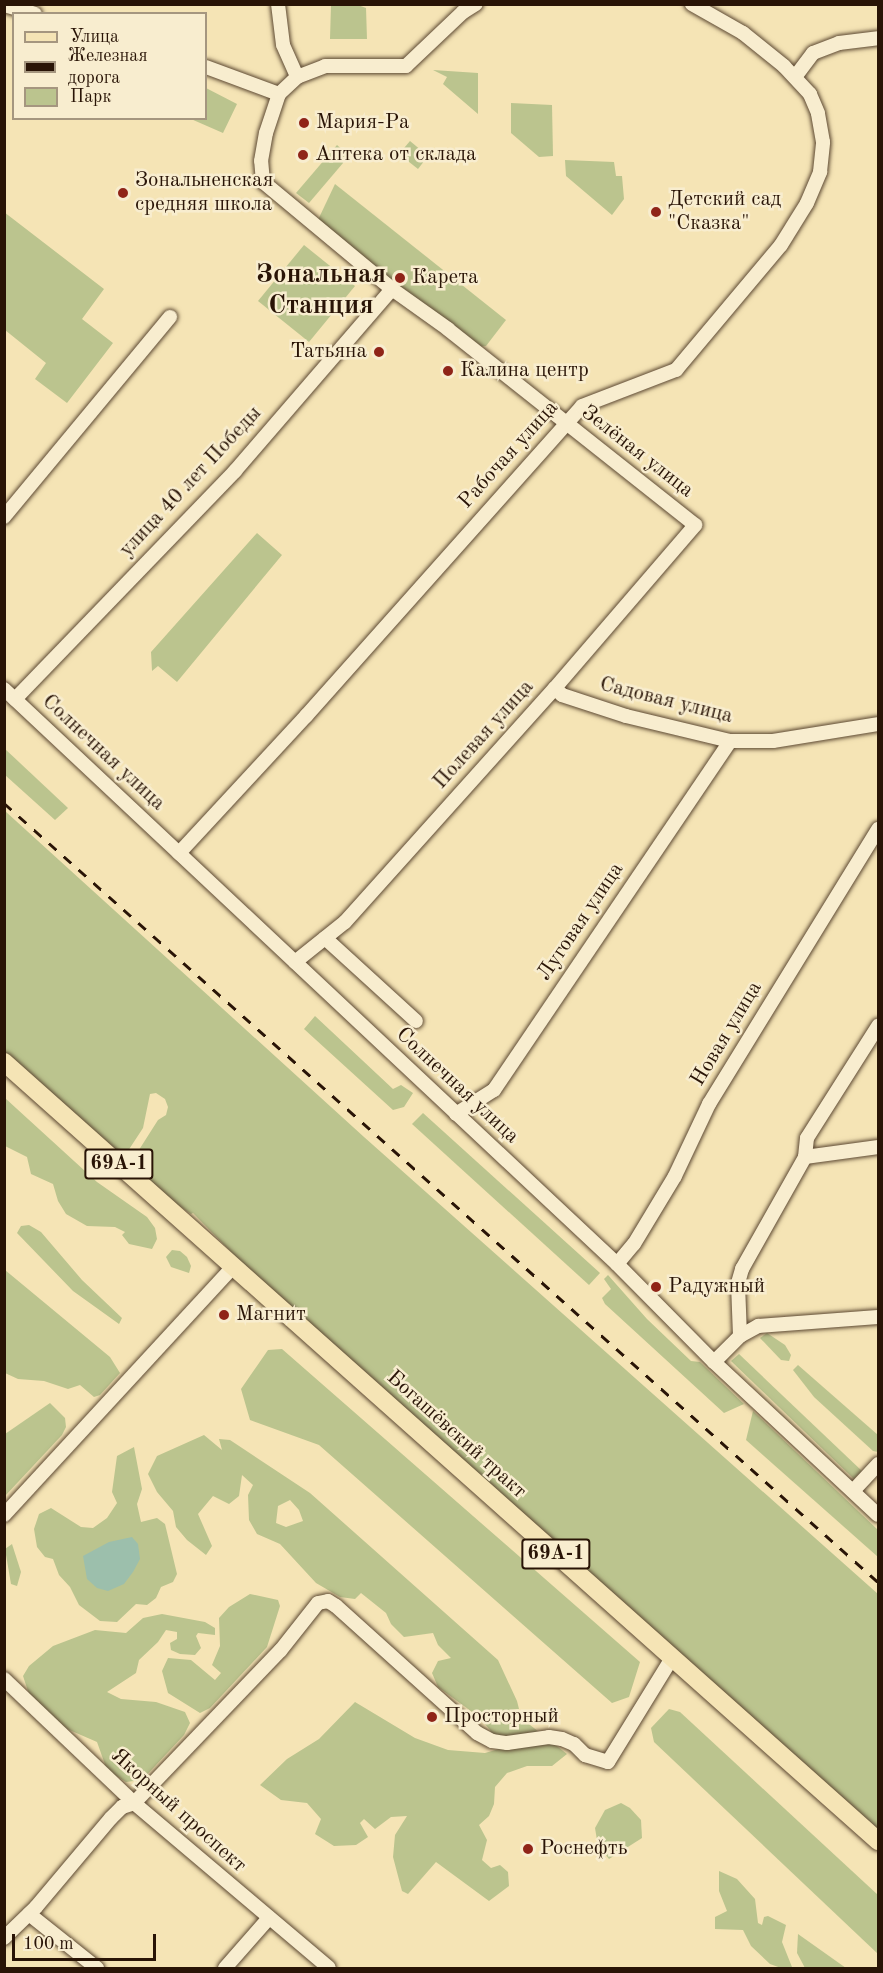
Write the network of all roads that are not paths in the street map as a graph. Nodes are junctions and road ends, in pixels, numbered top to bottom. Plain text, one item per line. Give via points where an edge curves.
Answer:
1 (278, 4) edge
2 (476, 4) edge
3 (692, 4) edge
4 (4, 5) edge
5 (27, 12) edge
6 (879, 38) edge
7 (207, 67) edge
8 (297, 76) junction
9 (795, 77) junction
10 (279, 94) junction
11 (392, 289) junction
12 (170, 317) dead end
13 (566, 423) junction
14 (4, 517) edge
15 (695, 525) joint
16 (555, 688) junction
17 (4, 689) edge
18 (15, 699) junction
19 (879, 724) edge
20 (730, 741) junction
21 (879, 829) edge
22 (179, 853) junction
23 (325, 938) junction
24 (295, 962) junction
25 (416, 1021) dead end
26 (879, 1026) edge
27 (4, 1062) edge
28 (456, 1114) junction
29 (879, 1147) edge
30 (804, 1157) junction
31 (616, 1264) junction
32 (233, 1267) junction
33 (879, 1317) edge
34 (740, 1336) junction
35 (714, 1362) junction
36 (879, 1464) edge
37 (853, 1491) junction
38 (4, 1515) edge
39 (879, 1515) edge
40 (672, 1658) junction
41 (4, 1679) edge
42 (134, 1803) junction
43 (879, 1841) edge
44 (29, 1914) junction
45 (269, 1918) junction
46 (4, 1938) edge
47 (97, 1968) edge
48 (225, 1968) edge
49 (329, 1968) edge

1 - 8 street via 283,45
2 - 8 street via 406,66 325,66
3 - 9 street, Рабочая улица via 742,33
4 - 5 street
6 - 9 street via 839,43 813,52
7 - 10 street
8 - 10 street
9 - 13 street, Рабочая улица via 810,94 823,142 819,172 807,203 781,245 676,369 582,406
10 - 11 street, Зелёная улица via 266,133 261,161 263,182
11 - 13 street, Зелёная улица
11 - 18 street, улица 40 лет Победы via 235,471
12 - 14 street
13 - 15 street, Зелёная улица
13 - 22 street, Рабочая улица
15 - 16 street, Полевая улица
16 - 20 street, Садовая улица via 562,695 626,716
16 - 23 street, Полевая улица via 345,922
17 - 18 street, Солнечная улица
18 - 22 street, Солнечная улица
19 - 20 street, Садовая улица via 772,741
20 - 28 street, Луговая улица via 494,1090
21 - 31 street, Новая улица via 709,1104 664,1195 634,1244
22 - 24 street, Солнечная улица
23 - 24 street, Полевая улица
23 - 25 street
24 - 28 street, Солнечная улица
26 - 30 street via 807,1138
27 - 32 main road, Богашёвский тракт / 69А-1
28 - 31 street, Солнечная улица
29 - 30 street
30 - 34 street via 742,1269 738,1283
31 - 35 street, Солнечная улица
32 - 38 street
32 - 40 main road, Богашёвский тракт / 69А-1
33 - 34 street via 758,1326
34 - 35 street
35 - 37 street, Солнечная улица
36 - 37 street
37 - 39 street, Солнечная улица
40 - 42 street via 608,1762 585,1755 562,1739 507,1743 477,1733 328,1601 318,1603 280,1651
40 - 43 main road, Богашёвский тракт / 69А-1
41 - 42 street, Якорный проспект
42 - 44 street via 122,1807 111,1818
42 - 45 street, Якорный проспект
44 - 46 street
44 - 47 street
45 - 48 street
45 - 49 street, Якорный проспект

